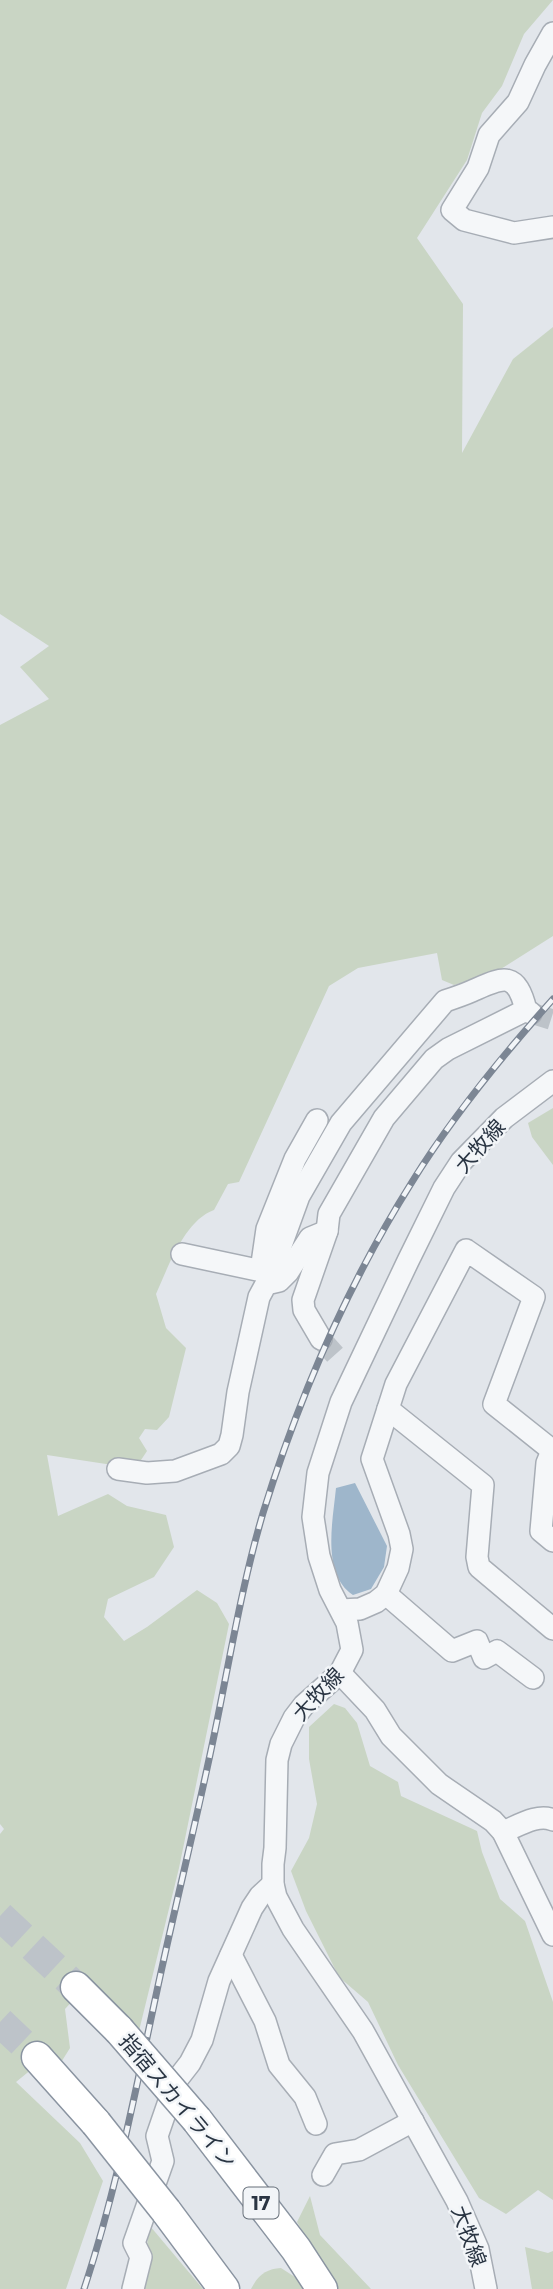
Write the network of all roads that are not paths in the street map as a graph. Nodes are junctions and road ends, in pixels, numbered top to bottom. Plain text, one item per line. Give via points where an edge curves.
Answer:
1 (553, 33) edge
2 (553, 227) edge
3 (553, 1081) edge
4 (317, 1120) dead end
5 (327, 1231) junction
6 (182, 1254) dead end
7 (266, 1275) junction
8 (321, 1339) tunnel mouth
9 (388, 1409) junction
10 (553, 1451) edge
11 (118, 1469) dead end
12 (553, 1541) edge
13 (386, 1594) junction
14 (341, 1610) junction
15 (553, 1629) edge
16 (340, 1673) junction
17 (533, 1678) dead end
18 (553, 1820) edge
19 (503, 1832) junction
20 (273, 1884) junction
21 (553, 1935) edge
22 (231, 1955) junction
23 (76, 1987) tunnel mouth
24 (37, 2057) tunnel mouth
25 (413, 2121) junction
26 (316, 2124) dead end
27 (323, 2175) dead end
28 (133, 2289) edge
29 (224, 2289) edge
30 (321, 2289) edge
31 (486, 2289) edge

1 - 2 street via 519,102 489,135 478,168 452,210 464,220 514,233
3 - 14 street, 大牧線 via 504,1118 461,1162 346,1364 318,1473 313,1517 321,1564
4 - 7 street via 295,1159 267,1228
5 - 7 street via 310,1238 279,1281
5 - 7 street via 329,1214 384,1118 434,1059 529,1012 513,983 496,979 444,1001 341,1123 299,1196
5 - 8 street via 303,1300
6 - 7 street
7 - 11 street via 229,1446 220,1454 174,1471
9 - 10 street via 396,1384 466,1251 534,1297 494,1404
9 - 13 street via 372,1459 402,1549
9 - 15 street via 483,1485 479,1567
10 - 12 street via 547,1463 541,1531
13 - 14 street via 360,1609
13 - 17 street via 452,1651 477,1641 484,1658 498,1651
14 - 16 street, 大牧線 via 352,1650
16 - 19 street via 375,1710 391,1737 439,1784
16 - 20 street, 大牧線 via 304,1705 281,1744
18 - 19 street via 538,1818
19 - 21 street
20 - 22 street via 252,1908
20 - 25 street, 大牧線 via 282,1912 350,2010
22 - 26 street via 265,2021 279,2065 305,2097
22 - 28 street via 202,2040 176,2081 157,2136 163,2161 134,2243 141,2257
23 - 30 highway, 指宿スカイライン / 17, bridge via 197,2120 296,2249
24 - 29 highway, bridge via 96,2123
25 - 27 street via 359,2150 335,2154
25 - 31 street, 大牧線 via 468,2223

